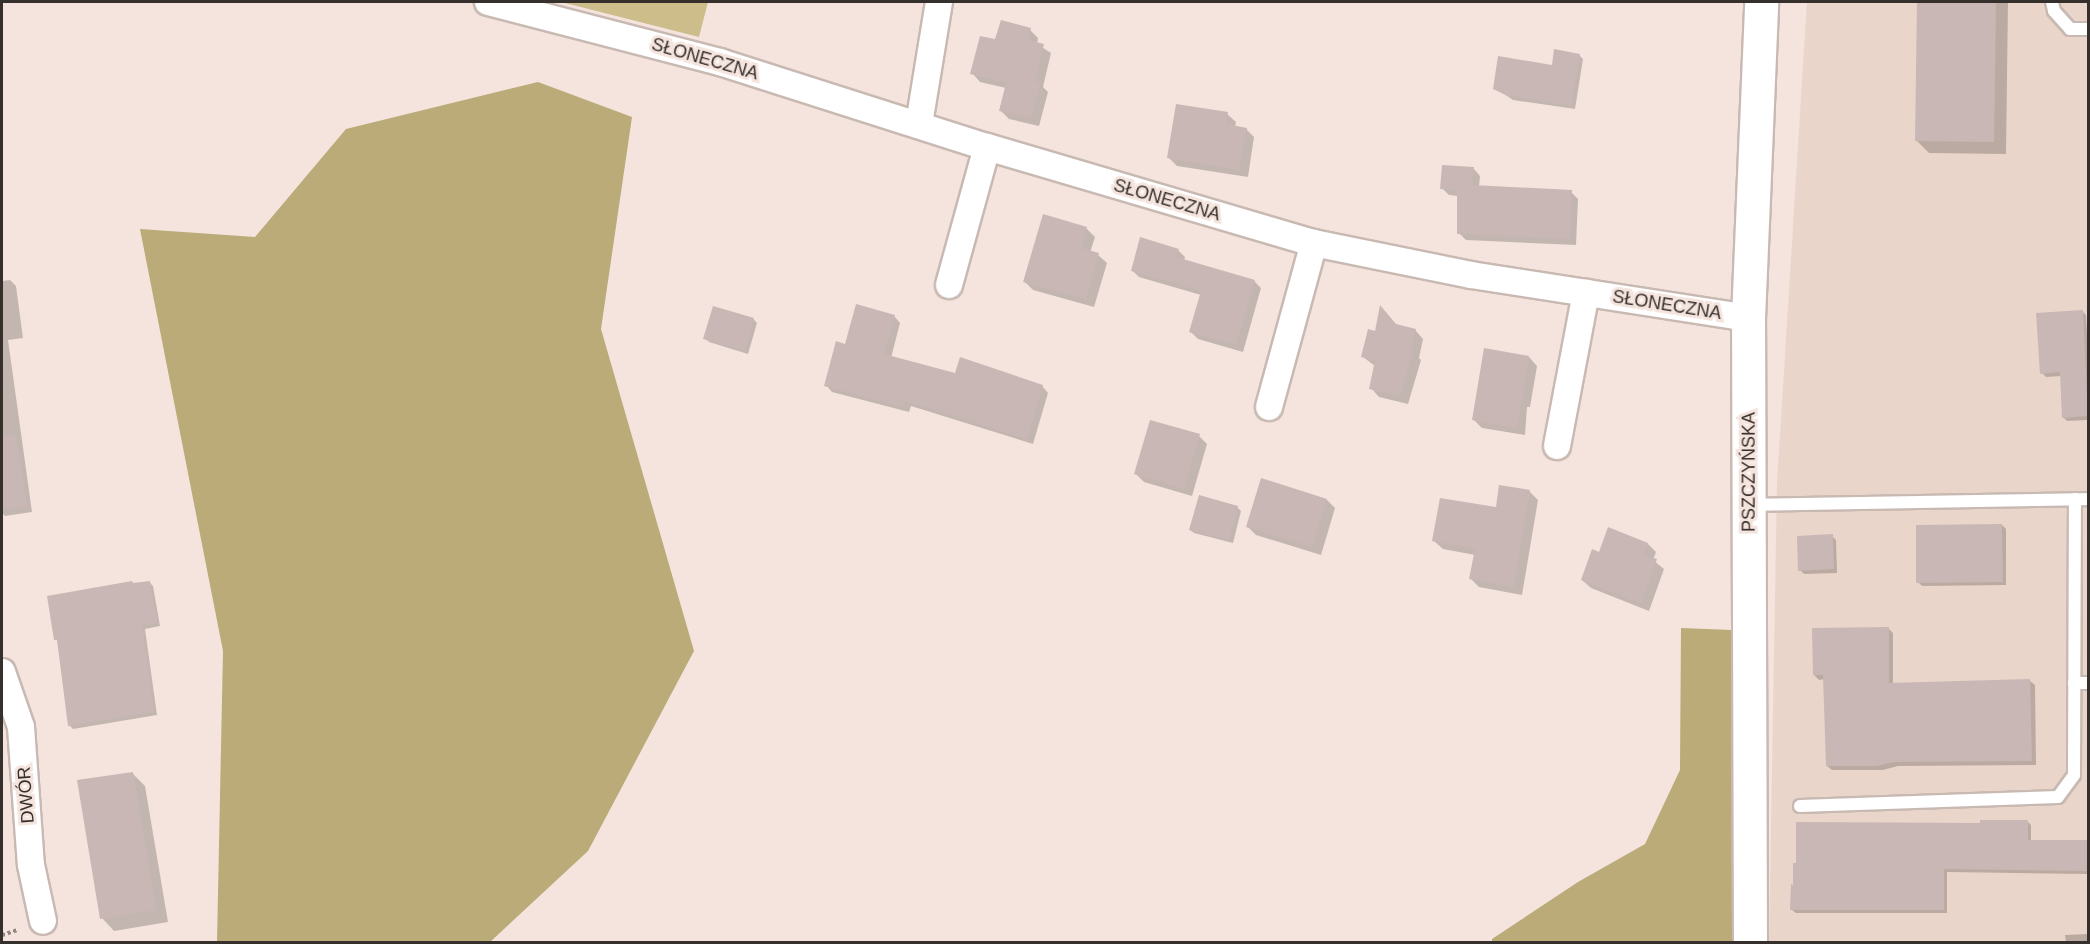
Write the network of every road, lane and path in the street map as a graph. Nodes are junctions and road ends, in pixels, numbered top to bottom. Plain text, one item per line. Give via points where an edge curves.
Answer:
1 (488, 2) edge
2 (939, 2) edge
3 (1761, 2) edge
4 (2052, 2) edge
5 (2088, 29) edge
6 (919, 124) junction
7 (987, 147) junction
8 (1314, 243) junction
9 (949, 285) dead end
10 (1586, 293) junction
11 (1748, 318) junction
12 (1269, 406) dead end
13 (1557, 446) dead end
14 (2088, 498) edge
15 (2075, 499) junction
16 (1749, 505) junction
17 (2, 672) edge
18 (2074, 683) junction
19 (2088, 683) edge
20 (1800, 806) dead end
21 (43, 921) dead end
22 (1750, 942) edge

1 - 6 street, SŁONECZNA via 720,62
2 - 6 street
3 - 11 main road, PSZCZYŃSKA
4 - 5 lane via 2054,11 2070,29
6 - 7 street, SŁONECZNA
7 - 8 street, SŁONECZNA
7 - 9 street
8 - 10 street, SŁONECZNA via 1471,275
8 - 12 street
10 - 11 street, SŁONECZNA
10 - 13 street, SŁONECZNA
11 - 16 main road, PSZCZYŃSKA
14 - 15 lane
15 - 16 lane
15 - 18 lane
16 - 22 main road, PSZCZYŃSKA
17 - 21 street, DWÓR via 21,727 32,865
18 - 19 lane
18 - 20 lane via 2074,775 2058,797

